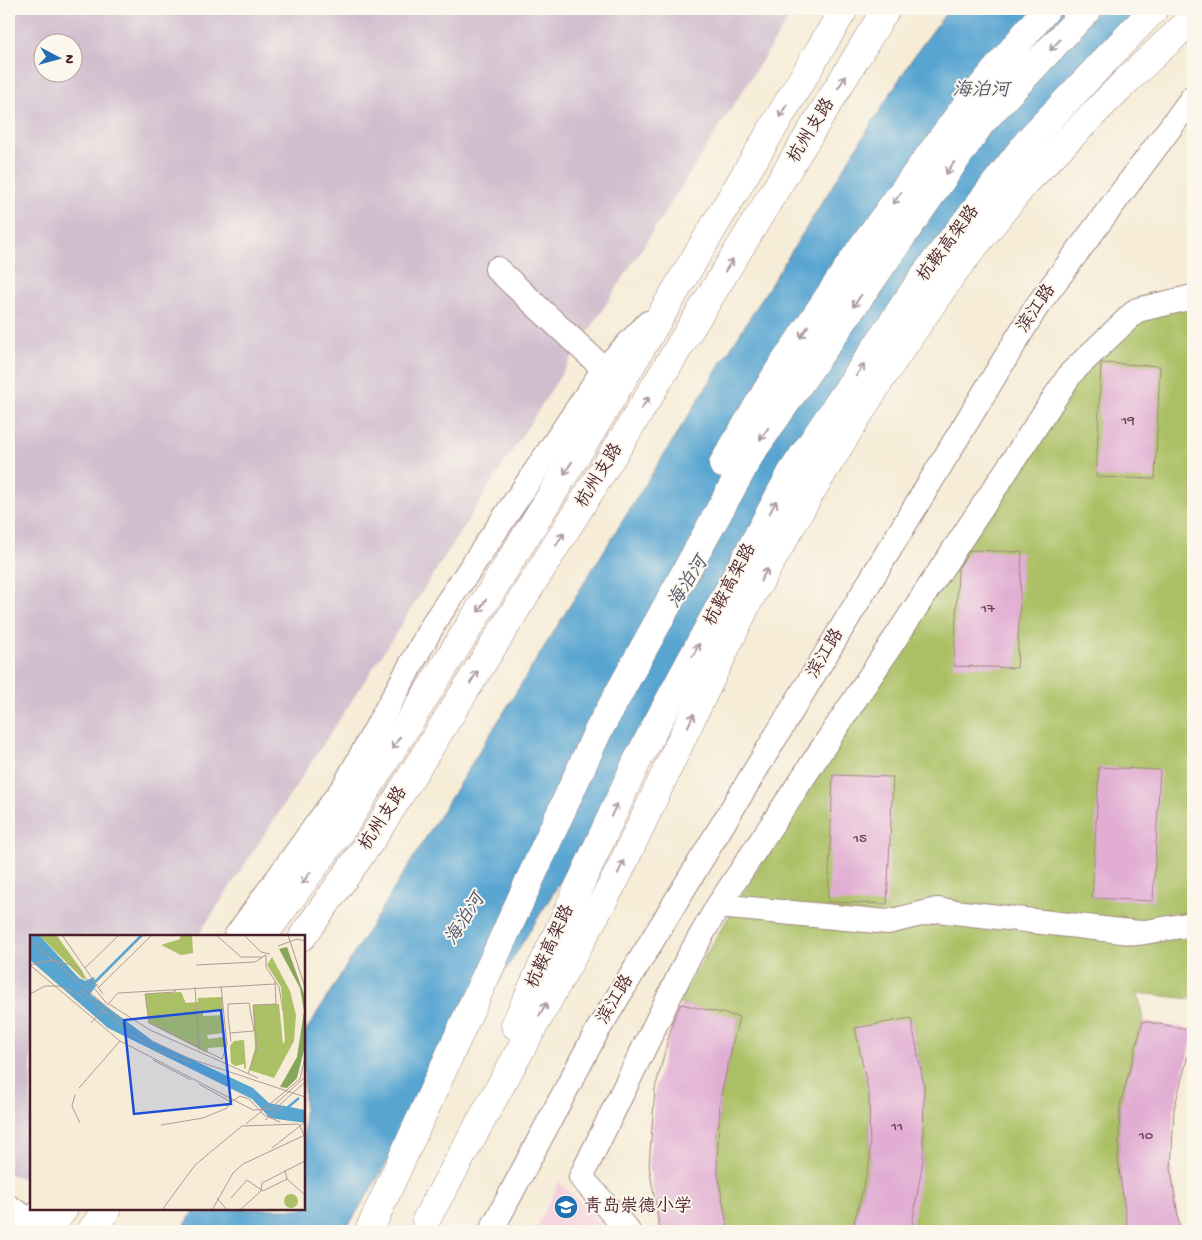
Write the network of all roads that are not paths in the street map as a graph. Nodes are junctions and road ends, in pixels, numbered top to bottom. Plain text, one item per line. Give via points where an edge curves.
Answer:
1 (844, 9) edge
2 (886, 9) edge
3 (1046, 9) edge
4 (1088, 9) edge
5 (1154, 9) edge
6 (1193, 18) edge
7 (1193, 98) edge
8 (497, 269) dead end
9 (1193, 297) edge
10 (669, 302) junction
11 (604, 369) junction
12 (573, 785) junction
13 (718, 906) junction
14 (1193, 924) edge
15 (237, 935) edge
16 (264, 935) edge
17 (304, 935) edge
18 (9, 1207) edge
19 (62, 1210) edge
20 (106, 1210) edge
21 (36, 1223) edge
22 (423, 1226) edge
23 (91, 1231) edge
24 (369, 1231) edge
25 (491, 1231) edge
26 (628, 1231) edge

1 -> 10 main road, 杭州支路
17 -> 2 main road, 杭州支路 via 374,836
3 -> 12 main road via 962,111 862,246 778,372 719,471 657,588
4 -> 12 main road via 981,123 751,452 598,731
22 -> 5 main road, 杭鞍高架路 via 638,759 792,472 923,277 1028,140
22 -> 6 main road via 617,876 748,602 882,376 953,273 1025,183
7 - 25 street, 滨江路 via 1037,306 596,1033
8 - 11 street
9 - 13 street via 1137,310 1071,373
10 - 11 street
10 -> 16 main road, 杭州支路 via 346,823
11 - 15 street via 435,621 345,785
12 - 24 main road
13 - 14 street via 888,922 938,910 1138,933
13 - 26 street via 686,962 581,1177
18 - 21 street
19 - 21 main road
20 - 23 main road

